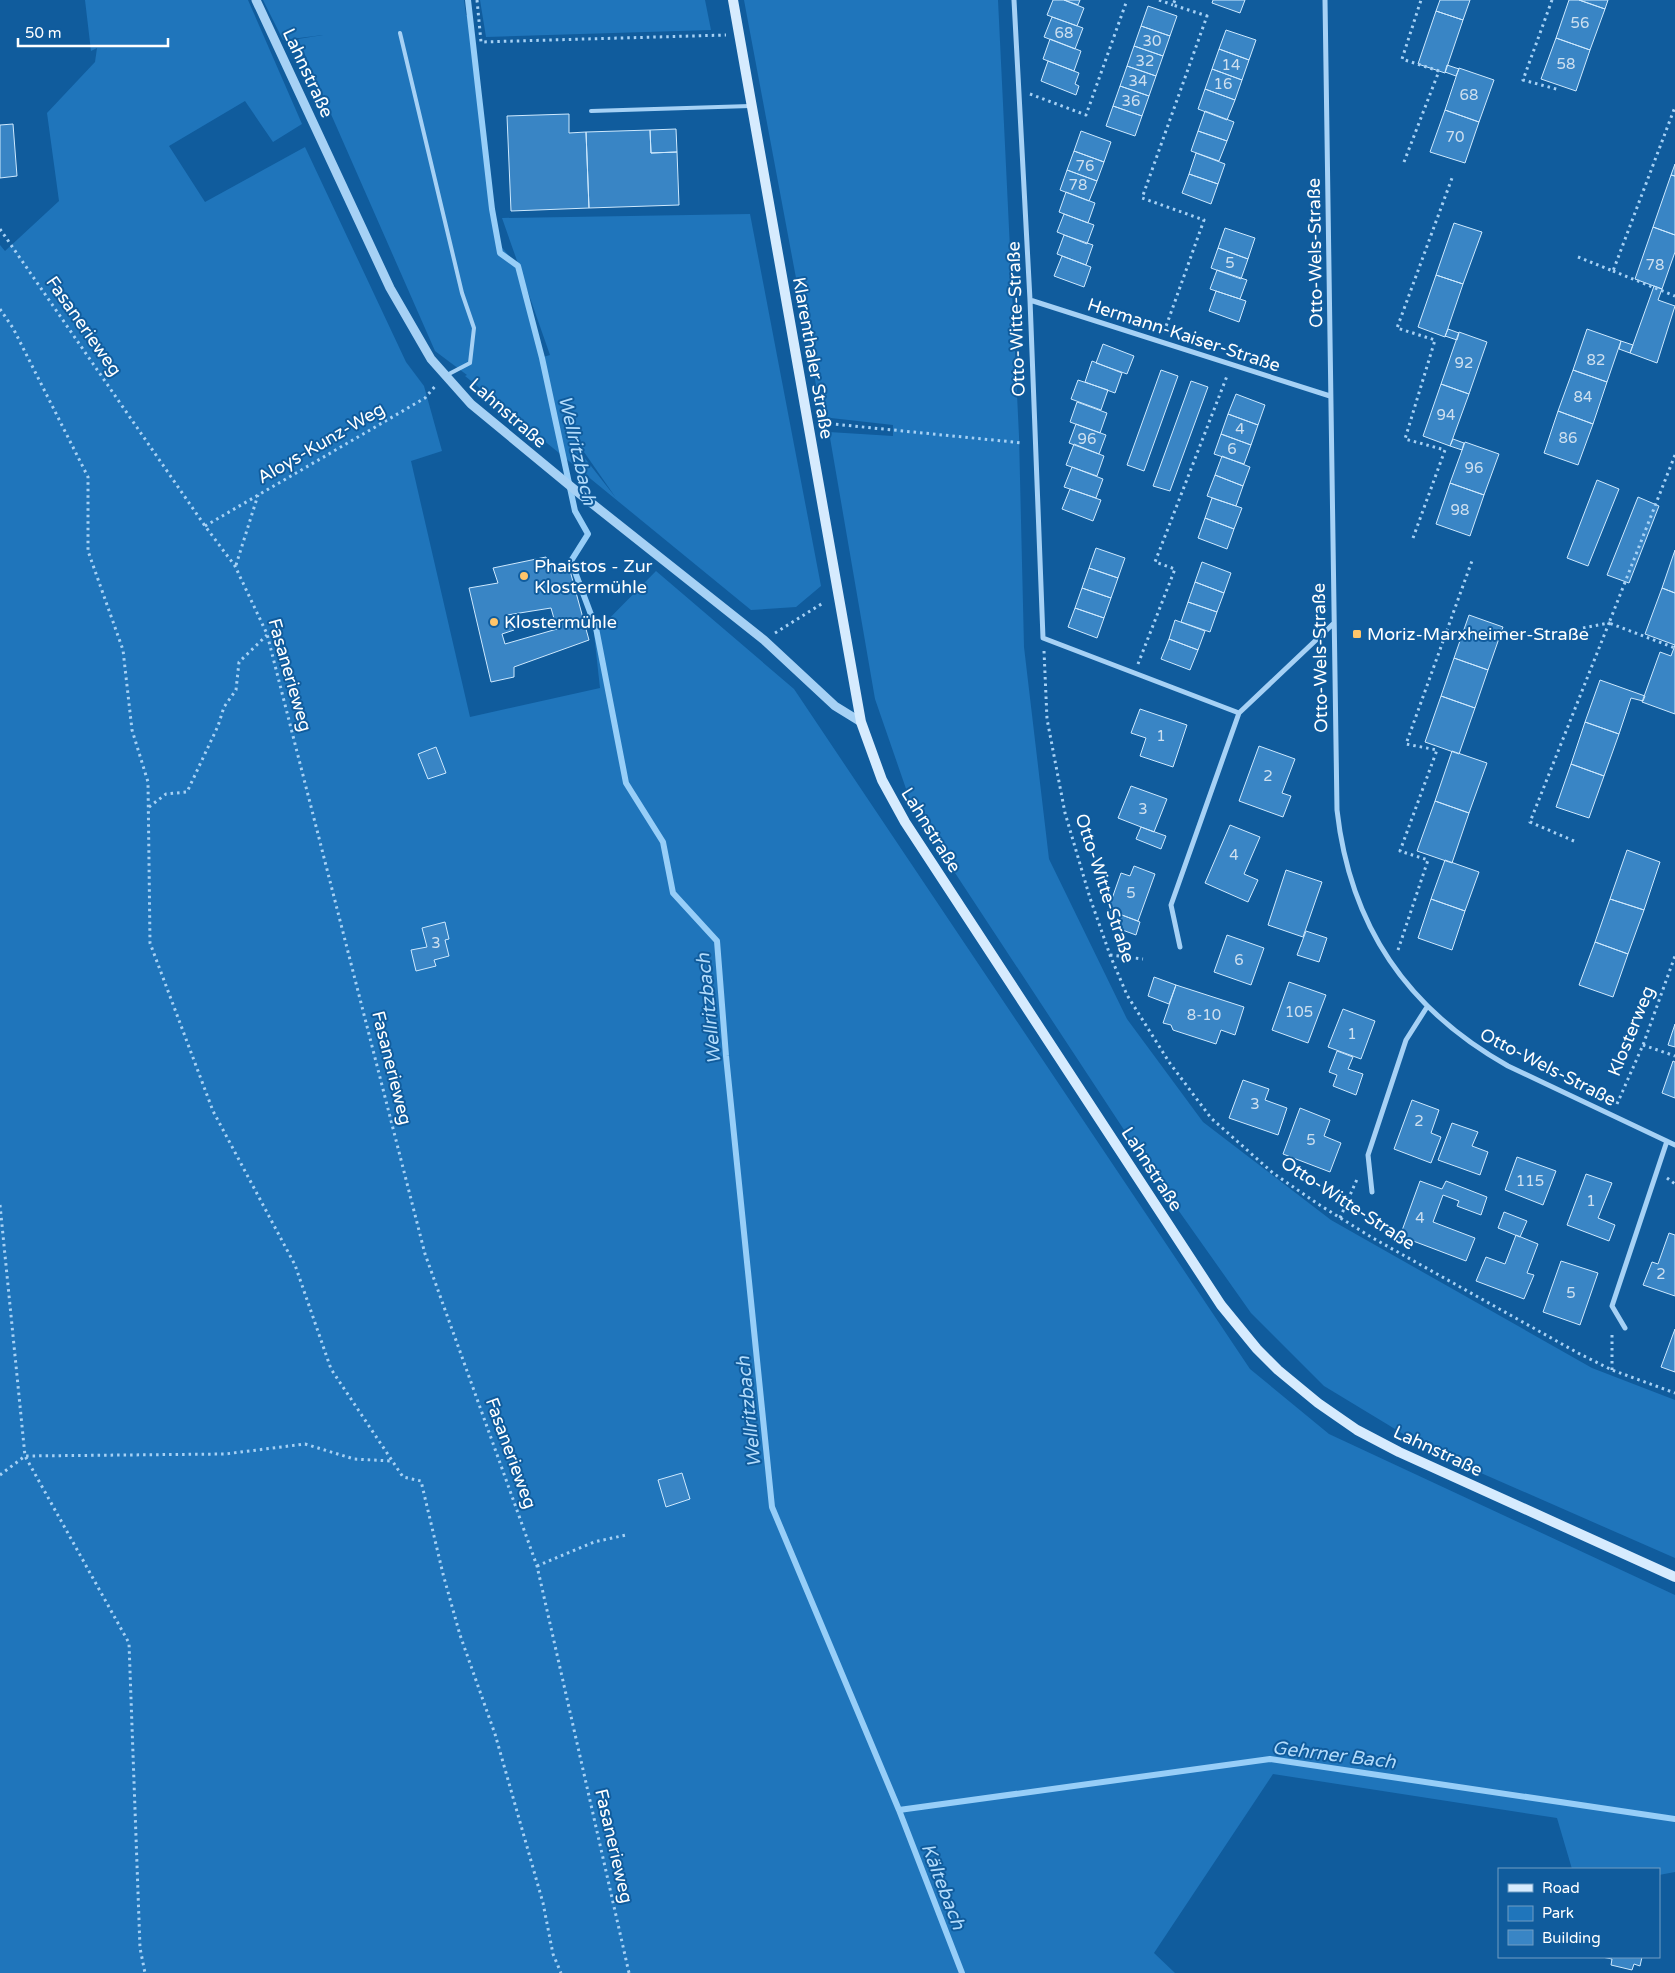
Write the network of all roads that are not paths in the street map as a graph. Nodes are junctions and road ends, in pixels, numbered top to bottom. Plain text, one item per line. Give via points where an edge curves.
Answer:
1 (256, 0) edge
2 (733, 0) edge
3 (1014, 0) edge
4 (1325, 0) edge
5 (400, 33) dead end
6 (752, 106) junction
7 (591, 111) dead end
8 (1030, 300) junction
9 (444, 376) junction
10 (1330, 396) junction
11 (1334, 623) junction
12 (1239, 713) junction
13 (861, 722) junction
14 (1180, 947) dead end
15 (1427, 1007) junction
16 (1667, 1141) junction
17 (1675, 1145) edge
18 (1372, 1192) dead end
19 (1625, 1328) dead end
20 (1675, 1577) edge

1 - 9 street, Lahnstraße via 390,288
2 - 6 main road, Klarenthaler Straße
3 - 8 street, Otto-Witte-Straße
4 - 10 street, Otto-Wels-Straße
5 - 9 lane via 462,293 474,328 470,363
6 - 7 lane
6 - 13 main road, Klarenthaler Straße
8 - 10 street, Hermann-Kaiser-Straße
8 - 12 street, Otto-Witte-Straße via 1043,638
9 - 13 street, Lahnstraße via 494,424 764,640 826,699
10 - 11 street, Otto-Wels-Straße
11 - 12 street
11 - 15 street, Otto-Wels-Straße via 1340,839 1355,894 1378,943
12 - 14 street via 1171,905
13 - 20 main road, Lahnstraße via 882,780 905,822 1221,1305 1257,1349 1318,1403 1371,1437
15 - 16 street, Otto-Wels-Straße via 1486,1054
15 - 18 street via 1406,1040 1368,1155
16 - 17 street, Otto-Wels-Straße
16 - 19 street via 1612,1306

